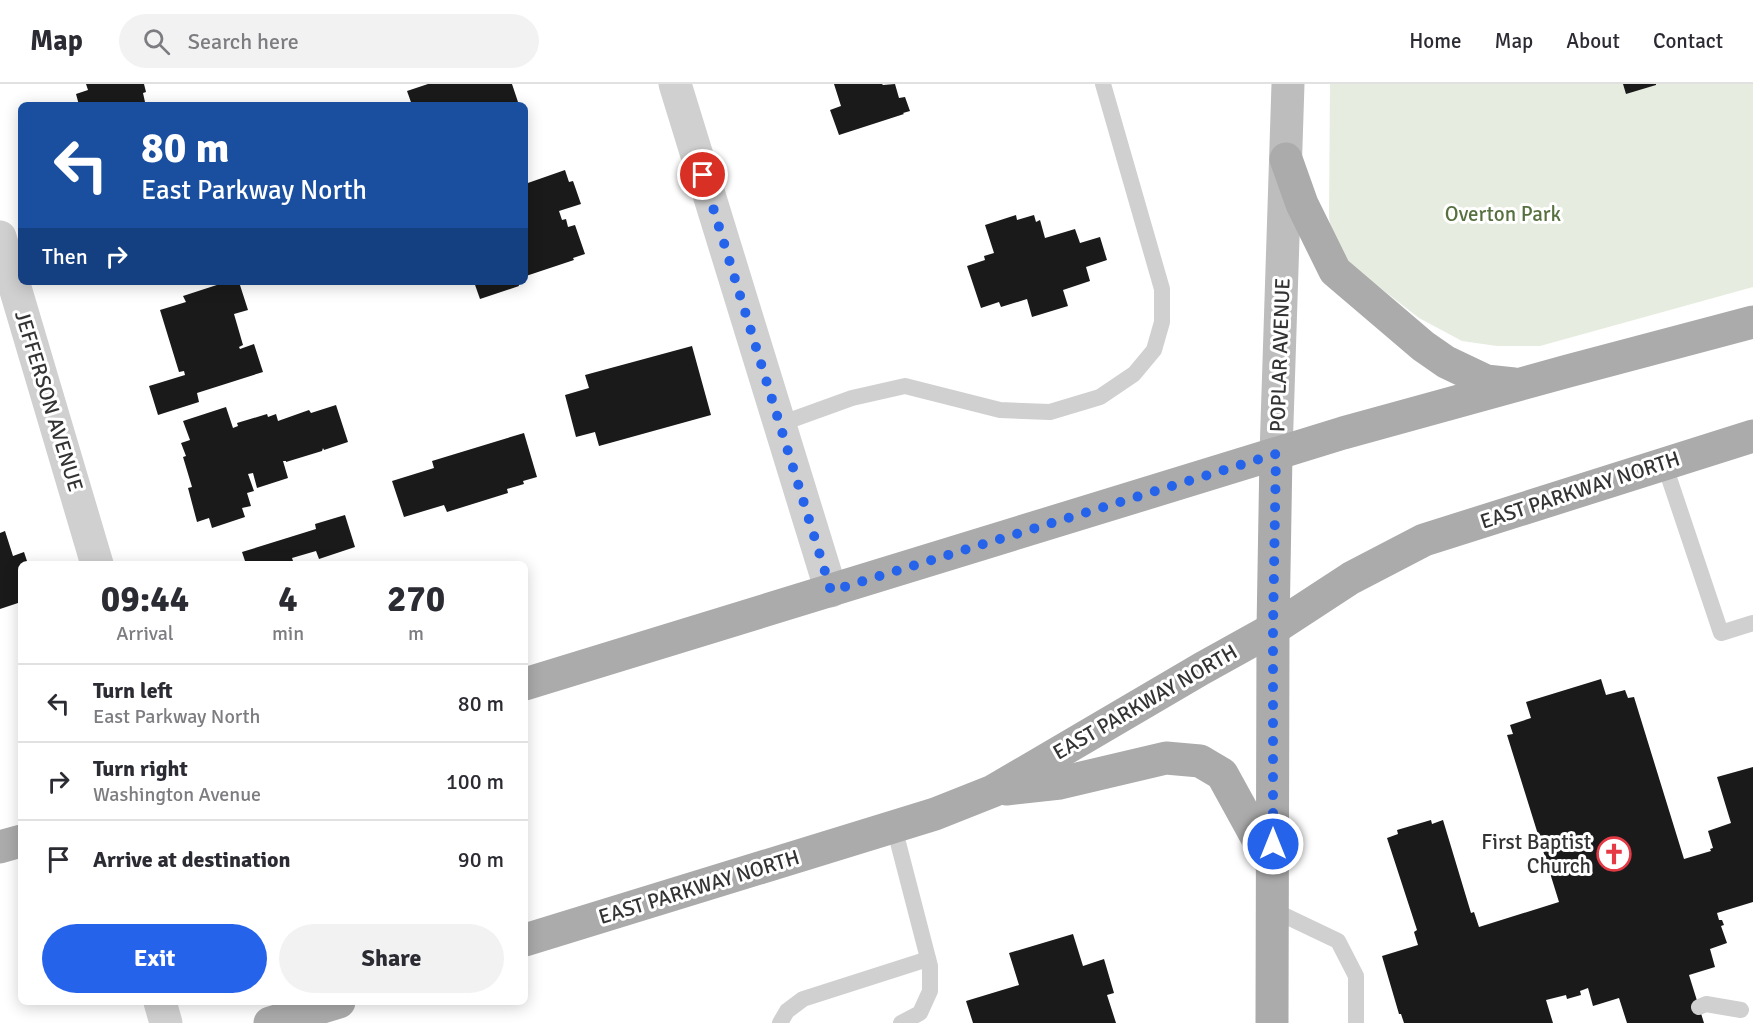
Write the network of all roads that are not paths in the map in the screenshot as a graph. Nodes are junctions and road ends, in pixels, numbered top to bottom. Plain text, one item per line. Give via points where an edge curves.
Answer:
1 (675, 84) edge
2 (1103, 84) edge
3 (1288, 84) edge
4 (1286, 159) junction
5 (0, 237) edge
6 (1753, 322) edge
7 (1522, 384) junction
8 (780, 424) junction
9 (1753, 436) edge
10 (1276, 454) junction
11 (1664, 463) junction
12 (96, 561) edge
13 (831, 591) junction
14 (1753, 622) edge
15 (1273, 629) junction
16 (528, 683) edge
17 (993, 791) junction
18 (894, 827) junction
19 (18, 842) edge
20 (0, 847) edge
21 (1273, 867) junction
22 (1273, 910) junction
23 (528, 939) edge
24 (928, 958) junction
25 (161, 1005) edge
26 (322, 1005) edge
27 (1699, 1007) dead end
28 (304, 1008) edge
29 (1746, 1013) edge
30 (166, 1023) edge
31 (270, 1023) edge
32 (780, 1023) edge
33 (901, 1023) edge
34 (1272, 1023) edge
35 (1356, 1023) edge

1 - 8 street
2 - 8 lane via 1162,289 1162,322 1154,350 1134,374 1100,397 1050,412 1000,410 905,386 852,398
3 - 4 main road, POPLAR AVENUE
4 - 7 main road via 1302,204 1335,271 1446,362 1486,381
4 - 10 main road, POPLAR AVENUE
5 - 12 street, JEFFERSON AVENUE
6 - 7 main road
7 - 10 main road
8 - 13 street
9 - 11 main road, EAST PARKWAY NORTH
10 - 13 main road
10 - 15 main road, POPLAR AVENUE
11 - 14 lane via 1721,633
11 - 15 main road, EAST PARKWAY NORTH via 1424,540 1352,578
13 - 16 main road
15 - 17 main road, EAST PARKWAY NORTH
15 - 21 main road, POPLAR AVENUE
17 - 18 main road, EAST PARKWAY NORTH
17 - 21 main road via 1060,783 1166,758 1200,761 1222,774
18 - 23 main road, EAST PARKWAY NORTH
18 - 24 lane
19 - 20 main road
21 - 22 main road, POPLAR AVENUE
22 - 34 main road, POPLAR AVENUE
22 - 35 lane via 1338,941 1356,976
24 - 32 lane via 803,999 787,1011
24 - 33 lane via 930,991 920,1013
25 - 30 street
26 - 28 main road
27 - 29 lane via 1706,1004
28 - 31 main road

